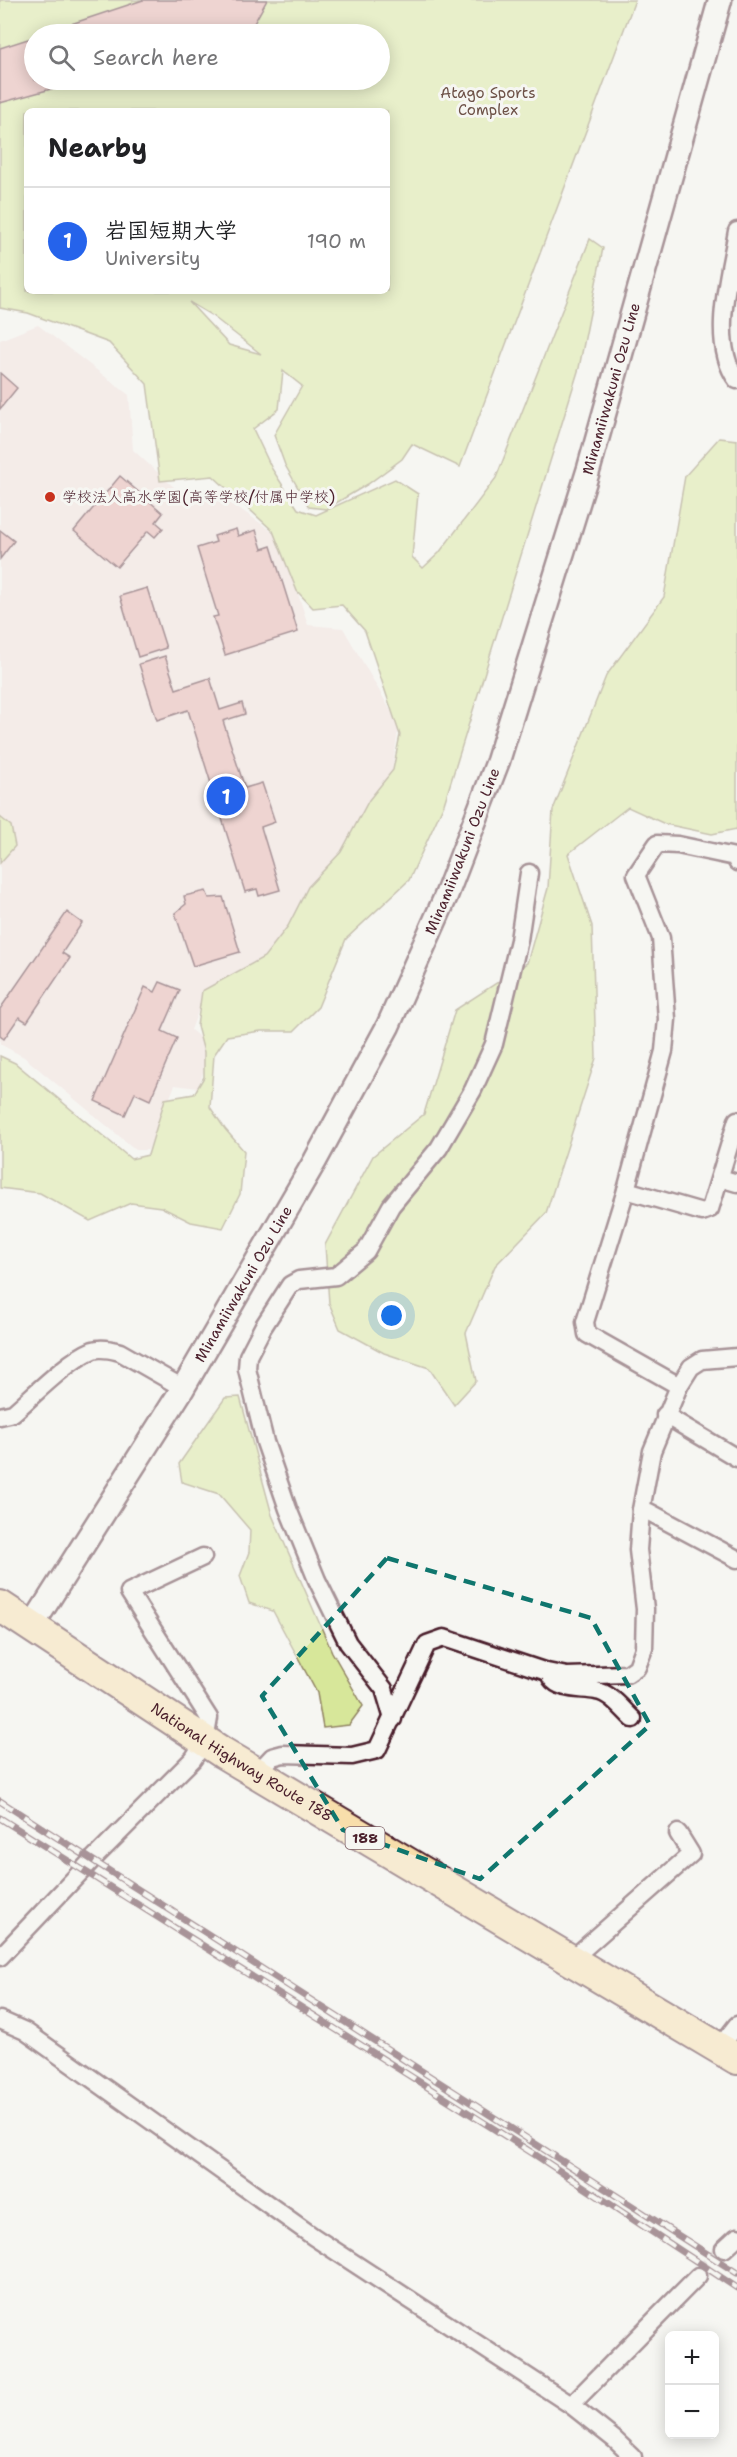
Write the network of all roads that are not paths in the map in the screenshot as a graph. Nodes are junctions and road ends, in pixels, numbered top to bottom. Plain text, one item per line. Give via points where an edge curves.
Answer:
1 (720, 0) edge
2 (737, 231) edge
3 (737, 380) edge
4 (737, 862) edge
5 (529, 873) dead end
6 (737, 1120) edge
7 (720, 1178) junction
8 (737, 1183) edge
9 (626, 1190) junction
10 (737, 1357) edge
11 (679, 1386) junction
12 (183, 1388) junction
13 (666, 1415) junction
14 (0, 1416) edge
15 (737, 1458) edge
16 (640, 1510) junction
17 (203, 1557) dead end
18 (737, 1559) edge
19 (0, 1606) edge
20 (32, 1626) junction
21 (547, 1672) junction
22 (393, 1719) junction
23 (633, 1719) dead end
24 (205, 1741) junction
25 (257, 1773) junction
26 (678, 1833) dead end
27 (0, 1957) edge
28 (573, 1962) junction
29 (0, 2020) edge
30 (737, 2025) edge
31 (728, 2053) edge
32 (737, 2237) edge
33 (724, 2249) tunnel mouth
34 (698, 2276) tunnel mouth
35 (571, 2405) junction
36 (633, 2457) edge

1 - 12 main road, Minamiiwakuni Ozu Line via 589,468 498,761 446,896 382,1036 315,1161
2 - 3 street via 723,318 724,349
4 - 9 street via 735,856 657,844 636,875 661,938 667,1019 664,1051
5 - 22 street via 519,940 494,1044 467,1100 439,1148 391,1206 366,1251 336,1276 299,1280 290,1285 248,1356 247,1369 265,1442 288,1509 348,1643 384,1689
6 - 7 street
7 - 8 street
7 - 9 street via 710,1209 702,1212
9 - 11 street via 585,1322 587,1334
10 - 11 street via 702,1360 691,1367
11 - 13 street
12 - 14 street via 120,1352 95,1349 13,1413
12 - 20 main road, Minamiiwakuni Ozu Line
13 - 15 street
13 - 16 street via 652,1451
16 - 18 street
16 - 21 street via 638,1550 645,1609 644,1648 637,1666 627,1674 604,1676
17 - 24 street via 129,1592 209,1718
19 - 20 highway, National Highway Route 188 / 188
20 - 24 highway, National Highway Route 188 / 188
21 - 22 street via 444,1638 427,1644
21 - 23 street via 554,1683 606,1694
22 - 25 street via 377,1750 352,1756 283,1754 272,1757
24 - 25 highway, National Highway Route 188 / 188
24 - 27 street via 193,1759
25 - 28 highway, National Highway Route 188 / 188
26 - 28 street via 691,1854
28 - 31 highway, National Highway Route 188 / 188
29 - 35 street via 25,2031 314,2237
30 - 31 street
32 - 33 street
34 - 35 street
35 - 36 street

